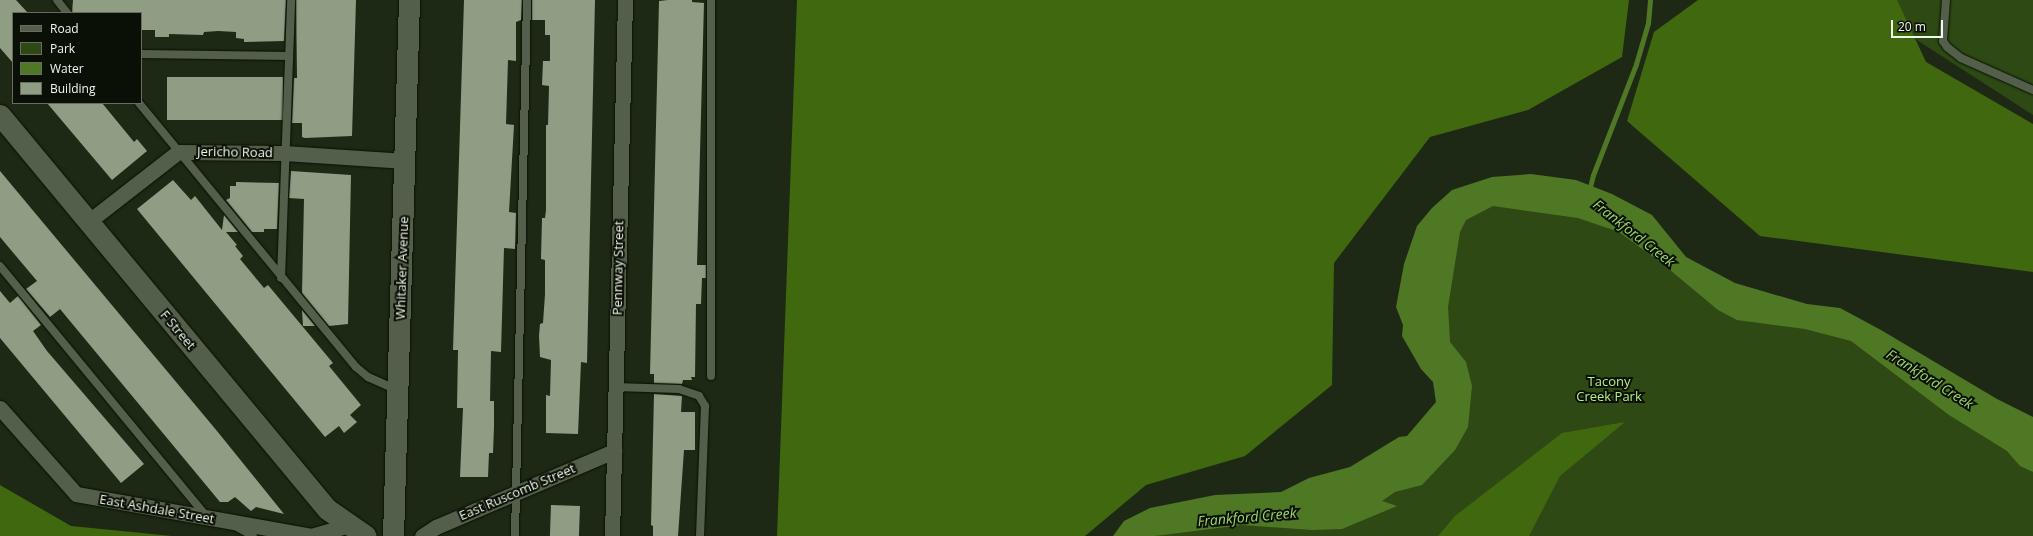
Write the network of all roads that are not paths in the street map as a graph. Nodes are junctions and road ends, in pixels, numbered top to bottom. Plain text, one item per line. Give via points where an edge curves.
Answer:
1 (57, 0) edge
2 (291, 0) edge
3 (409, 0) edge
4 (527, 0) edge
5 (625, 0) edge
6 (711, 0) edge
7 (1946, 0) edge
8 (66, 12) edge
9 (142, 54) edge
10 (289, 56) junction
11 (2033, 90) edge
12 (140, 104) edge
13 (0, 115) edge
14 (178, 152) junction
15 (284, 153) junction
16 (406, 161) junction
17 (88, 222) junction
18 (0, 266) edge
19 (281, 278) junction
20 (711, 376) dead end
21 (615, 387) junction
22 (398, 391) junction
23 (0, 408) edge
24 (614, 451) junction
25 (517, 493) junction
26 (208, 518) junction
27 (228, 521) junction
28 (358, 531) edge
29 (253, 536) edge
30 (393, 536) edge
31 (422, 536) edge
32 (515, 536) edge
33 (612, 536) edge
34 (700, 536) edge

1 - 8 lane
2 - 10 lane
3 - 16 street, Whitaker Avenue
4 - 25 lane
5 - 21 street, Pennway Street
6 - 20 lane
7 - 11 lane via 1943,41 1960,58
9 - 10 lane
10 - 15 lane
12 - 14 lane
13 - 17 street, F Street
14 - 15 street, Jericho Road
14 - 17 street, Jericho Road
14 - 19 lane
15 - 16 street, Jericho Road
15 - 19 lane
16 - 22 street, Whitaker Avenue
17 - 28 street, F Street via 327,509
18 - 26 lane
19 - 22 lane via 356,367 368,377
21 - 24 street, Pennway Street
21 - 34 lane via 679,389 699,396 705,406
22 - 30 street, Whitaker Avenue
23 - 26 street, East Ashdale Street via 76,494
24 - 25 street, East Ruscomb Street
24 - 33 street, Pennway Street
25 - 31 street, East Ruscomb Street via 436,527
25 - 32 lane
26 - 27 street, East Ashdale Street
27 - 28 street, East Ashdale Street via 311,536
27 - 29 lane

